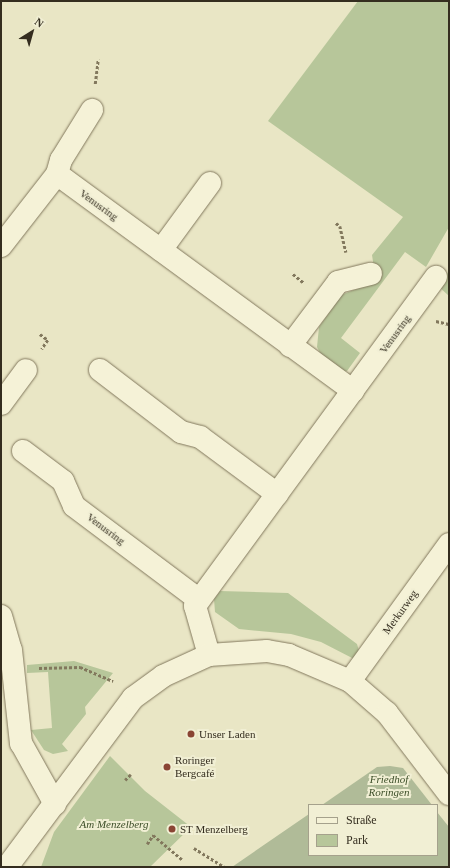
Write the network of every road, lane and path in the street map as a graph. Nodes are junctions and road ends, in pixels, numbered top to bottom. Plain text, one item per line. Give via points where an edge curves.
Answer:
1 (92, 110) dead end
2 (57, 174) junction
3 (210, 183) dead end
4 (336, 223) dead end
5 (1, 246) edge
6 (161, 250) junction
7 (362, 276) joint
8 (436, 277) dead end
9 (437, 322) dead end
10 (449, 324) edge
11 (290, 346) junction
12 (26, 370) dead end
13 (100, 370) dead end
14 (353, 392) junction
15 (1, 404) edge
16 (23, 451) dead end
17 (277, 494) junction
18 (449, 544) edge
19 (199, 600) junction
20 (1, 616) edge
21 (209, 655) junction
22 (13, 670) junction
23 (350, 681) junction
24 (133, 698) junction
25 (131, 774) dead end
26 (125, 780) dead end
27 (449, 794) edge
28 (54, 804) junction
29 (147, 844) dead end
30 (194, 848) dead end
31 (182, 859) dead end
32 (12, 865) edge
33 (225, 867) edge

1 - 2 street via 61,160
2 - 5 street
2 - 6 street, Venusring
3 - 6 street
4 - 7 path via 340,226
6 - 11 street, Venusring
7 - 11 street via 338,282
8 - 14 street, Venusring
9 - 10 path
11 - 14 street, Venusring
12 - 15 street
13 - 17 street via 182,432 200,437
14 - 17 street, Venusring
16 - 19 street, Venusring via 63,481 74,506
17 - 19 street, Venusring
18 - 23 street, Merkurweg
19 - 21 street via 195,606
20 - 22 street via 11,650
21 - 23 street via 268,651 289,655
21 - 24 street via 163,676
22 - 24 path via 80,667 110,679
22 - 28 street via 21,743
23 - 27 street via 387,713
24 - 28 street
25 - 26 path
28 - 32 street
29 - 31 path via 153,835
30 - 33 path

